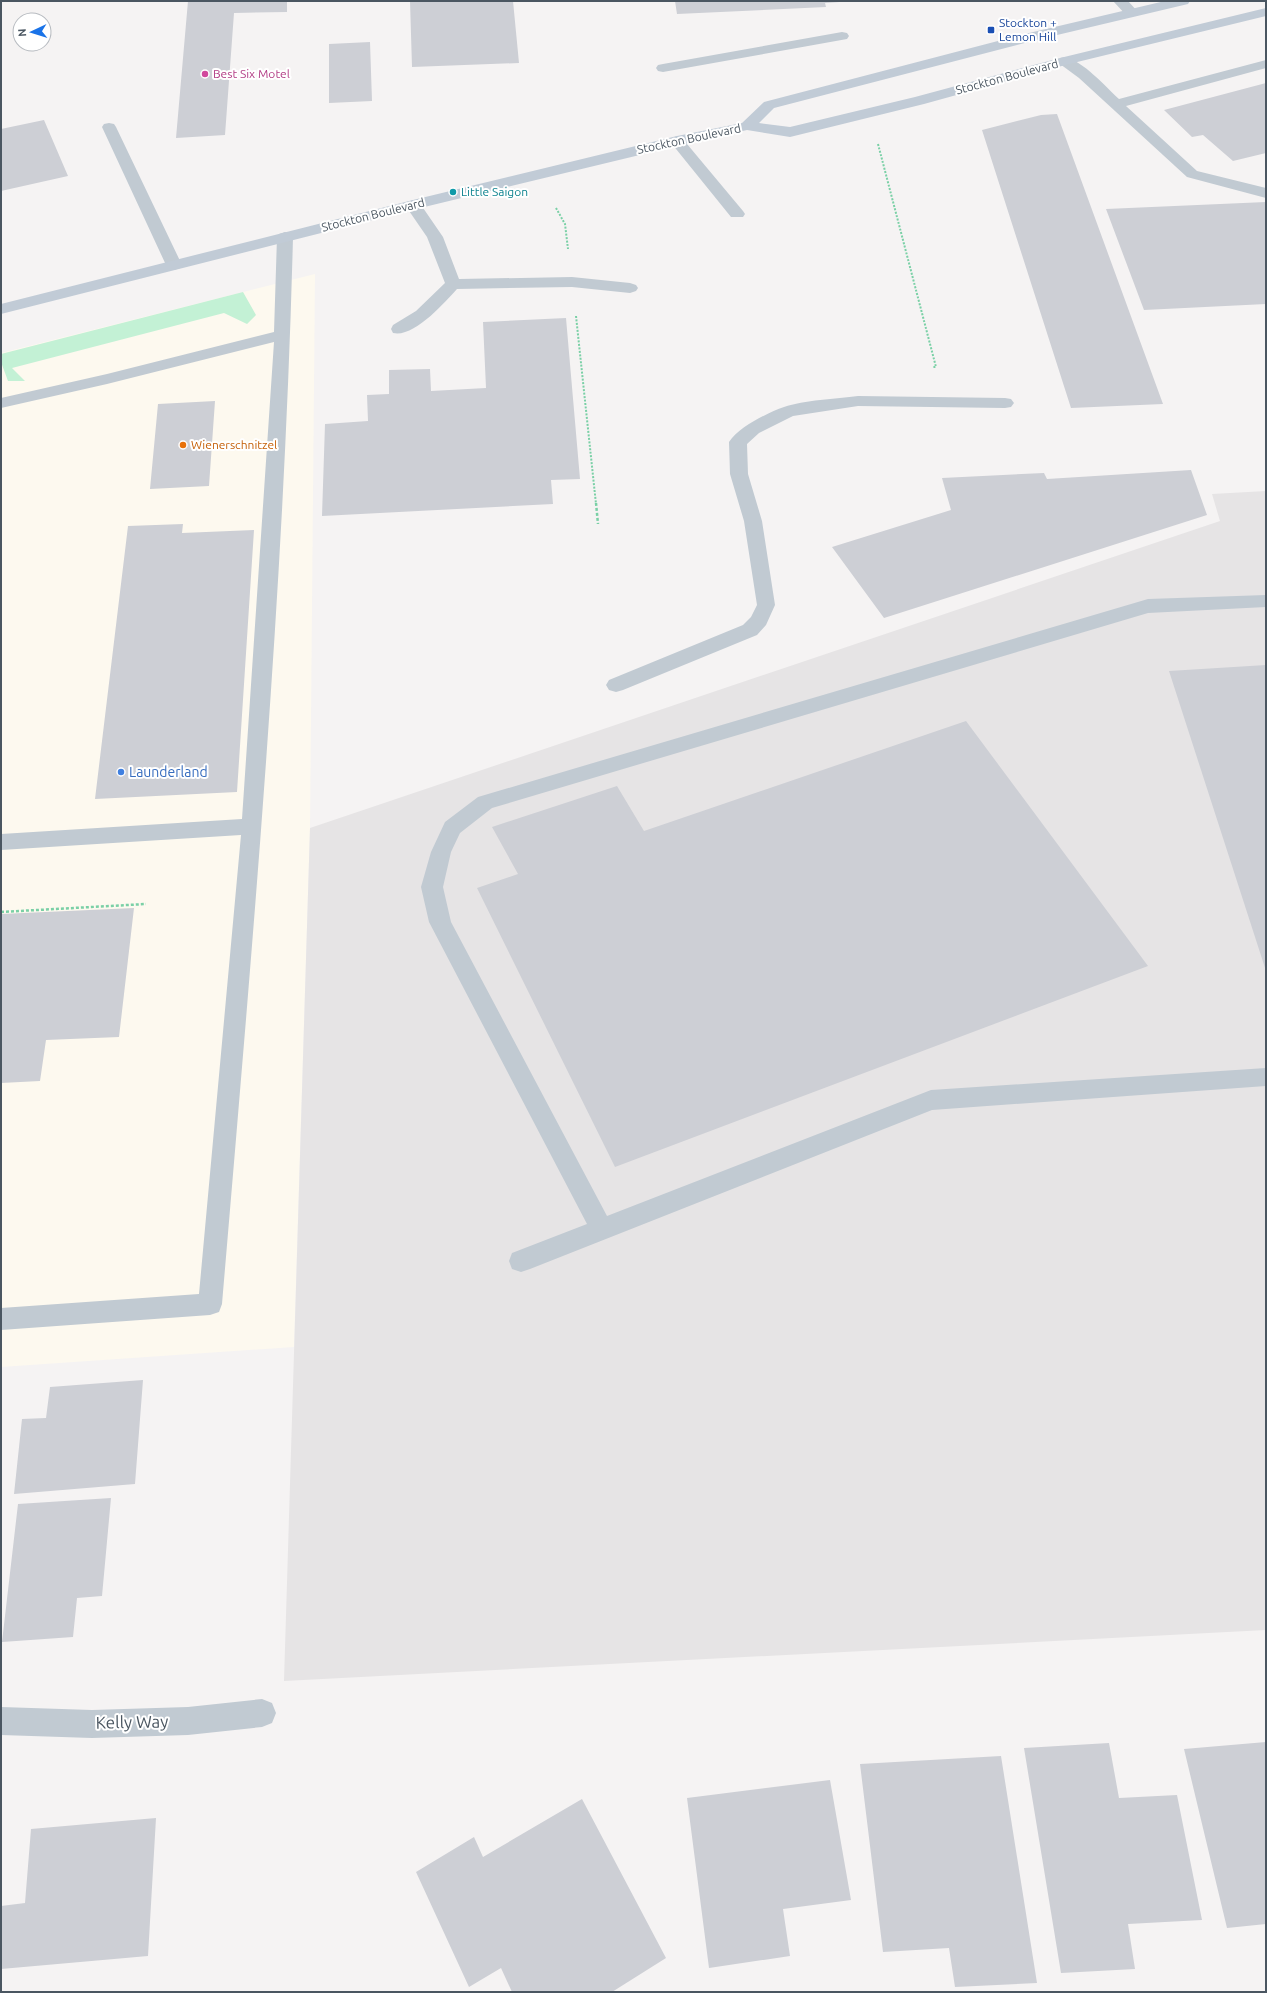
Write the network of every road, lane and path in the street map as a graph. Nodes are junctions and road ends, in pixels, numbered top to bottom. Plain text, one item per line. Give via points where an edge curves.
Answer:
1 (1120, 1) edge
2 (1183, 1) edge
3 (1266, 12) edge
4 (1132, 13) junction
5 (842, 36) dead end
6 (1066, 61) junction
7 (1266, 64) edge
8 (663, 68) dead end
9 (1116, 104) junction
10 (747, 126) junction
11 (109, 127) dead end
12 (677, 141) junction
13 (878, 143) dead end
14 (1266, 193) edge
15 (413, 205) junction
16 (556, 208) dead end
17 (736, 214) dead end
18 (285, 237) junction
19 (174, 265) junction
20 (572, 282) junction
21 (454, 284) junction
22 (630, 288) dead end
23 (1, 309) edge
24 (399, 330) dead end
25 (281, 335) junction
26 (928, 367) dead end
27 (1, 403) edge
28 (1005, 403) dead end
29 (598, 524) dead end
30 (1266, 601) edge
31 (616, 685) dead end
32 (252, 826) junction
33 (1, 842) edge
34 (146, 904) dead end
35 (1, 912) edge
36 (1266, 1077) edge
37 (602, 1230) junction
38 (521, 1261) dead end
39 (1, 1319) edge
40 (262, 1713) dead end
41 (1, 1721) edge

1 - 4 street
2 - 4 main road, Stockton Boulevard
3 - 6 main road, Stockton Boulevard
4 - 10 main road, Stockton Boulevard via 769,106
5 - 8 street
6 - 9 street
6 - 10 main road, Stockton Boulevard via 919,101 790,132
7 - 9 street
9 - 14 street via 1192,174
10 - 12 main road, Stockton Boulevard
11 - 19 street
12 - 15 main road, Stockton Boulevard
12 - 17 street
13 - 26 path via 936,367
15 - 18 main road, Stockton Boulevard
15 - 21 street via 435,237
16 - 20 path via 565,224
18 - 19 main road, Stockton Boulevard
18 - 25 street
19 - 23 main road, Stockton Boulevard
20 - 21 street
20 - 22 street
20 - 29 path
21 - 24 street via 422,315
25 - 27 street
25 - 32 street via 281,380
28 - 31 street via 858,401 789,411 753,429 738,442 739,474 753,522 766,604 759,620 750,630
30 - 37 street via 1148,606 485,802 452,828 441,852 432,887 440,922
32 - 33 street
32 - 39 street via 210,1304
34 - 35 path
36 - 37 street via 931,1100
37 - 38 street
40 - 41 street, Kelly Way via 188,1721 92,1724

